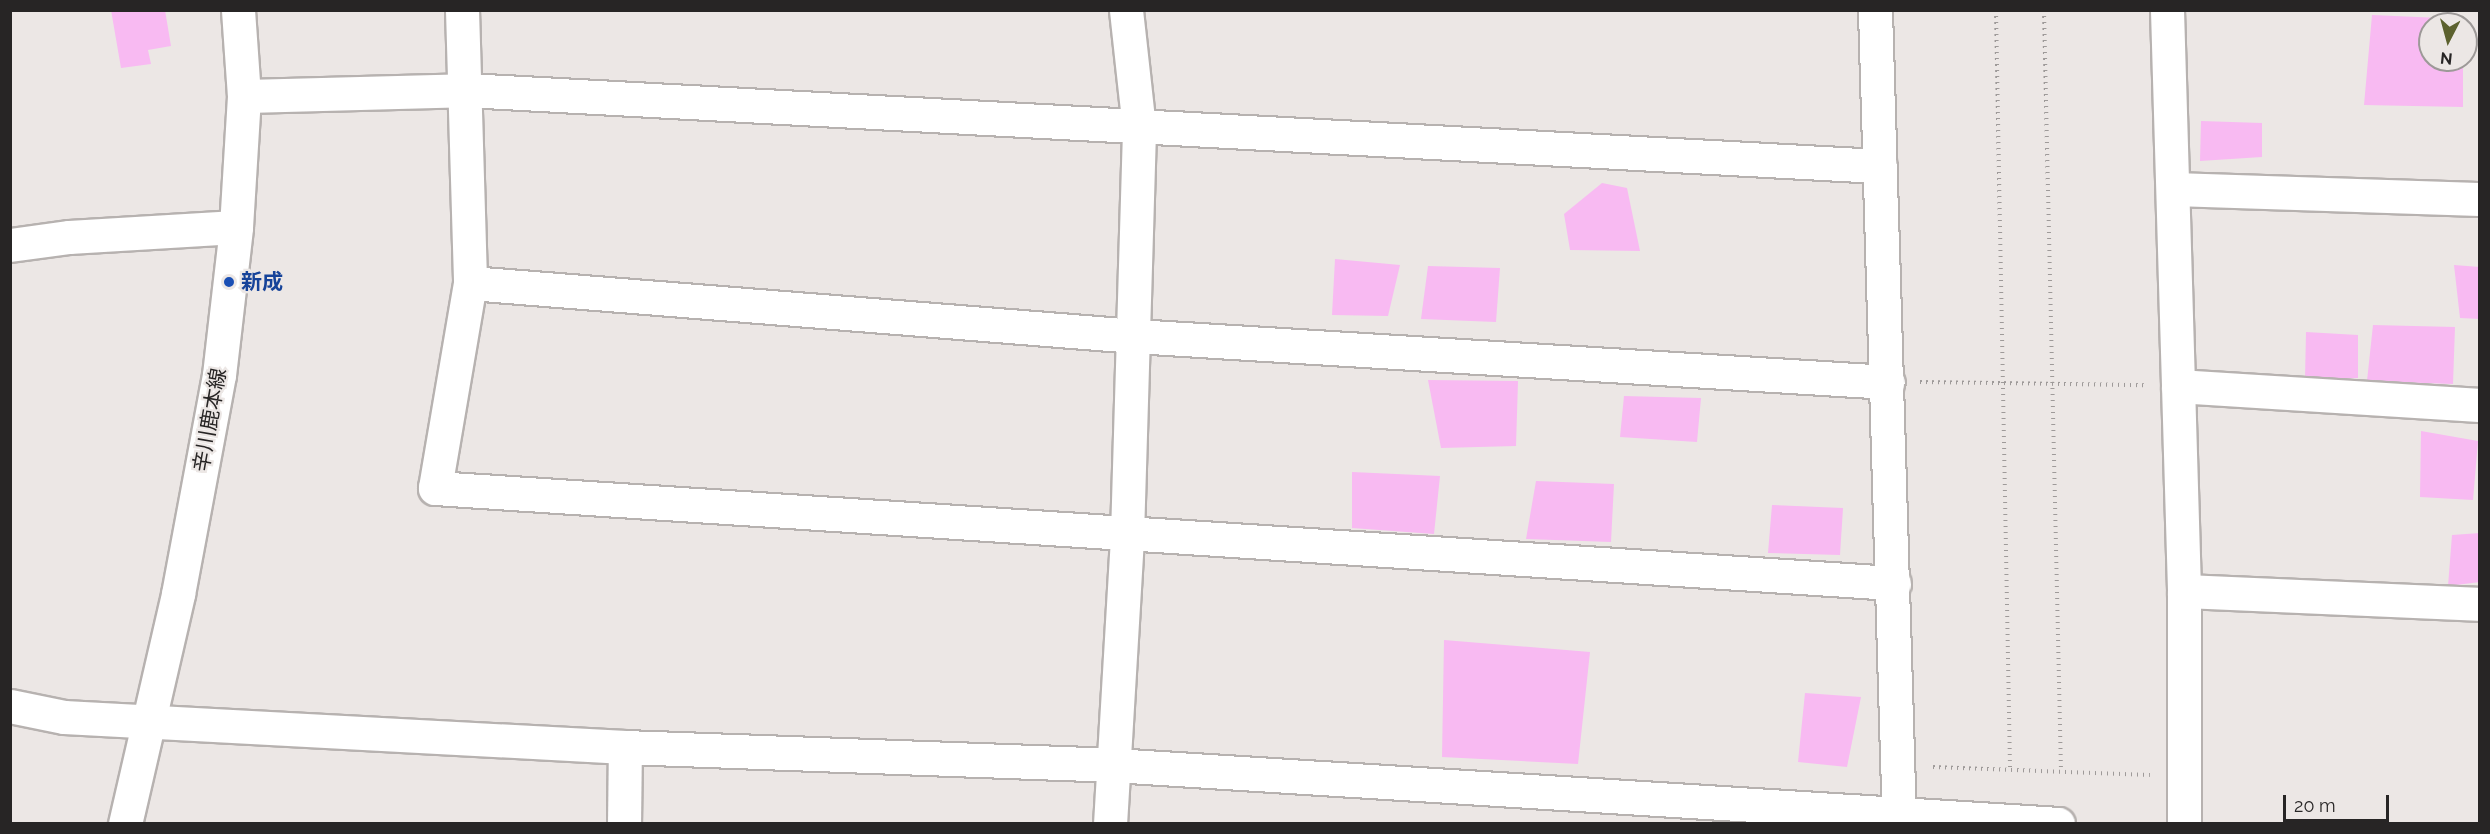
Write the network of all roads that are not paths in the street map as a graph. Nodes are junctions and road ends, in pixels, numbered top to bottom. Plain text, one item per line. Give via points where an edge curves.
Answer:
1 (238, 10) edge
2 (462, 10) edge
3 (1126, 10) edge
4 (1875, 10) edge
5 (2167, 10) edge
6 (466, 90) junction
7 (244, 96) junction
8 (1139, 128) junction
9 (1880, 165) junction
10 (2175, 189) junction
11 (2480, 199) edge
12 (236, 227) junction
13 (10, 245) edge
14 (470, 283) junction
15 (1134, 336) junction
16 (1888, 381) junction
17 (2178, 386) junction
18 (2480, 405) edge
19 (1127, 535) junction
20 (1894, 583) junction
21 (2184, 591) junction
22 (2480, 604) edge
23 (10, 706) edge
24 (149, 719) junction
25 (625, 747) junction
26 (1113, 765) junction
27 (1899, 820) edge
28 (126, 824) edge
29 (624, 824) edge
30 (1110, 824) edge
31 (2058, 824) edge
32 (2184, 824) edge

1 - 7 street, 辛川鹿本線
2 - 6 street
3 - 8 street
4 - 9 street
5 - 10 street
6 - 7 street
6 - 8 street
6 - 14 street
7 - 12 street, 辛川鹿本線
8 - 9 street
8 - 15 street
9 - 16 street
10 - 11 street
10 - 17 street
12 - 13 street via 69,237
12 - 24 street, 辛川鹿本線 via 219,375 178,594
14 - 15 street
14 - 19 street via 435,488
15 - 16 street
15 - 19 street
16 - 20 street
17 - 18 street
17 - 21 street
19 - 20 street
19 - 26 street
20 - 27 street
21 - 22 street
21 - 32 street
23 - 24 street via 64,717
24 - 25 street
24 - 28 street, 辛川鹿本線
25 - 26 street
25 - 29 street
26 - 27 street
26 - 30 street
27 - 31 street

